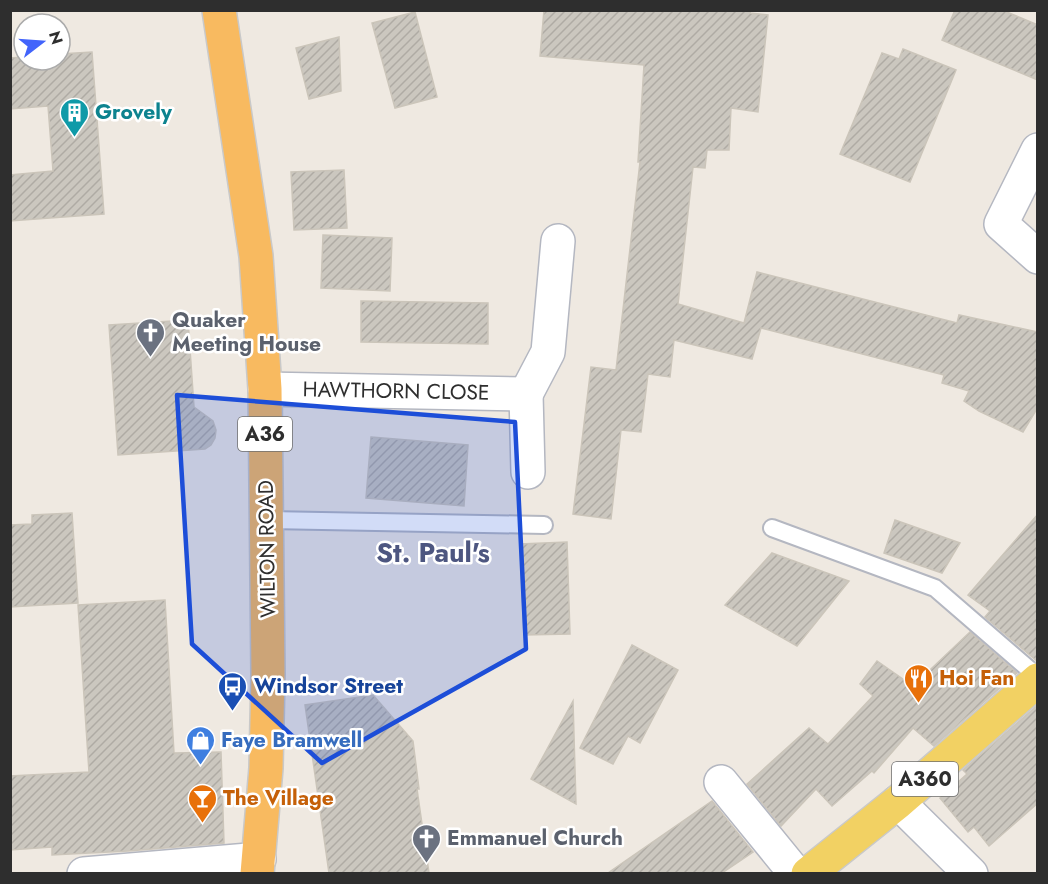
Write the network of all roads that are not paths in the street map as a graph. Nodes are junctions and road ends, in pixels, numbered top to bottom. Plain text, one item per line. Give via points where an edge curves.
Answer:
1 (219, 10) edge
2 (1038, 150) edge
3 (558, 241) dead end
4 (1038, 257) edge
5 (265, 389) junction
6 (526, 394) junction
7 (528, 472) dead end
8 (268, 520) junction
9 (544, 525) dead end
10 (772, 528) dead end
11 (1038, 678) edge
12 (720, 782) dead end
13 (898, 802) junction
14 (258, 866) edge
15 (84, 873) edge
16 (796, 873) edge
17 (808, 873) edge
18 (971, 873) edge

1 - 5 highway, WILTON ROAD / A36 via 256,256
2 - 4 street via 1001,224
3 - 6 street via 548,352
5 - 6 street, HAWTHORN CLOSE
5 - 8 highway, WILTON ROAD / A36
6 - 7 street
8 - 9 lane
8 - 14 highway, WILTON ROAD / A36 via 267,757
10 - 11 lane via 935,588
11 - 13 main road, A360
12 - 16 street
13 - 17 main road, A360
13 - 18 street
14 - 15 street

